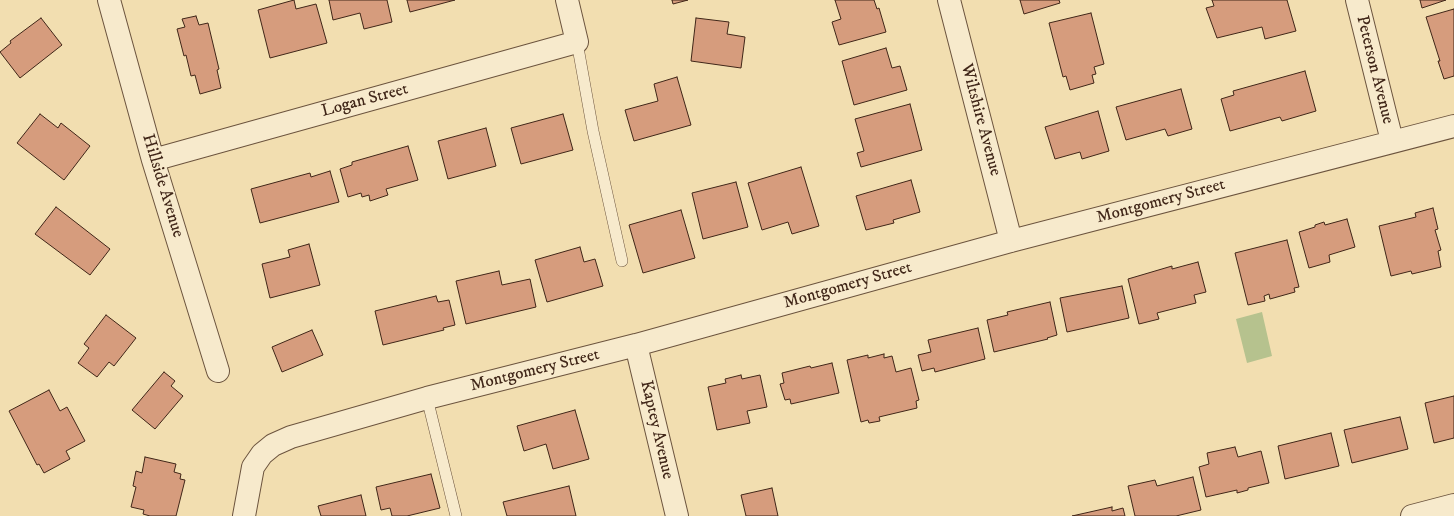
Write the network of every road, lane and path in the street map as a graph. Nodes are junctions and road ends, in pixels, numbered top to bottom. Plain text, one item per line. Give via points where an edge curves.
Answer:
1 (109, 0) edge
2 (567, 0) edge
3 (949, 0) edge
4 (1357, 0) edge
5 (578, 42) junction
6 (1454, 126) edge
7 (1392, 141) junction
8 (153, 160) junction
9 (1011, 241) junction
10 (622, 262) dead end
11 (636, 345) junction
12 (218, 371) dead end
13 (427, 398) junction
14 (1454, 505) edge
15 (244, 516) edge
16 (456, 516) edge
17 (677, 516) edge
18 (1412, 516) edge

1 - 8 street, Hillside Avenue
2 - 5 street
3 - 9 street, Wiltshire Avenue
4 - 7 street, Peterson Avenue
5 - 8 street, Logan Street
5 - 10 lane via 593,131
6 - 7 street, Montgomery Street
7 - 9 street, Montgomery Street
8 - 12 street, Hillside Avenue
9 - 11 street, Montgomery Street
11 - 13 street, Montgomery Street
11 - 17 street, Kaptey Avenue
13 - 15 street, Montgomery Street via 291,437 273,445 262,454 253,467
13 - 16 lane
14 - 18 street

